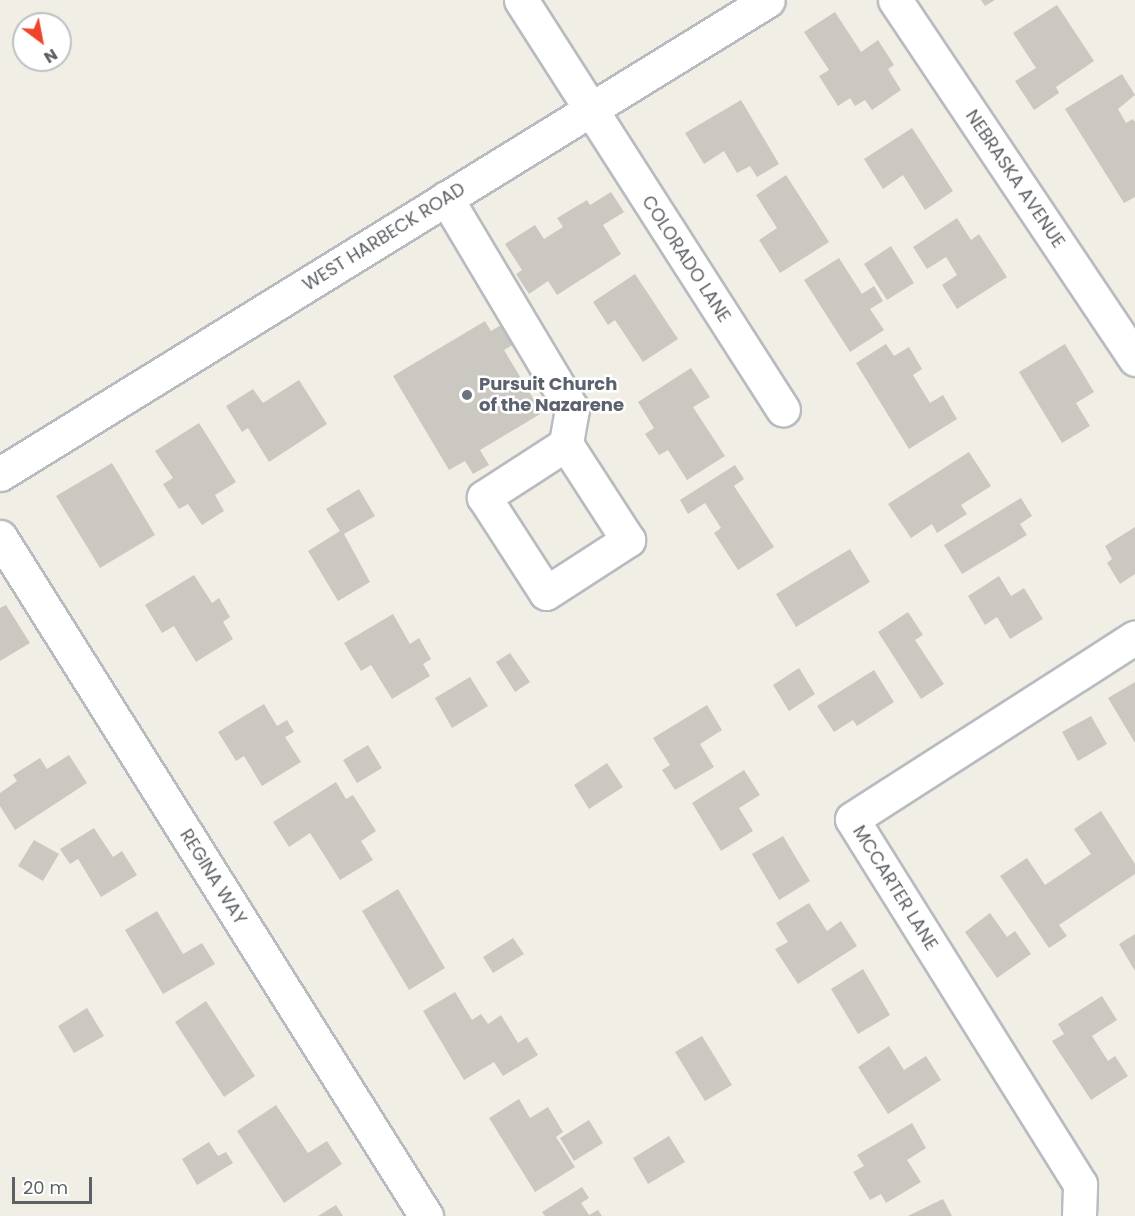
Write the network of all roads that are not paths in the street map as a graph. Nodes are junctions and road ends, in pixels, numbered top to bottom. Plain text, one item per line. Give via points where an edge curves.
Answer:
1 (521, 0) edge
2 (768, 0) edge
3 (895, 0) edge
4 (589, 109) junction
5 (446, 198) junction
6 (1135, 359) edge
7 (783, 409) dead end
8 (566, 444) junction
9 (0, 474) edge
10 (0, 537) edge
11 (1135, 637) edge
12 (426, 1216) edge
13 (1079, 1216) edge

1 - 4 street, COLORADO LANE
2 - 4 street, WEST HARBECK ROAD
3 - 6 street, NEBRASKA AVENUE
4 - 5 street, WEST HARBECK ROAD
4 - 7 street, COLORADO LANE
5 - 8 street via 572,409
5 - 9 street, WEST HARBECK ROAD
8 - 8 street via 484,497 546,593 628,540
10 - 12 street, REGINA WAY
11 - 13 street, MCCARTER LANE via 852,819 1080,1184

